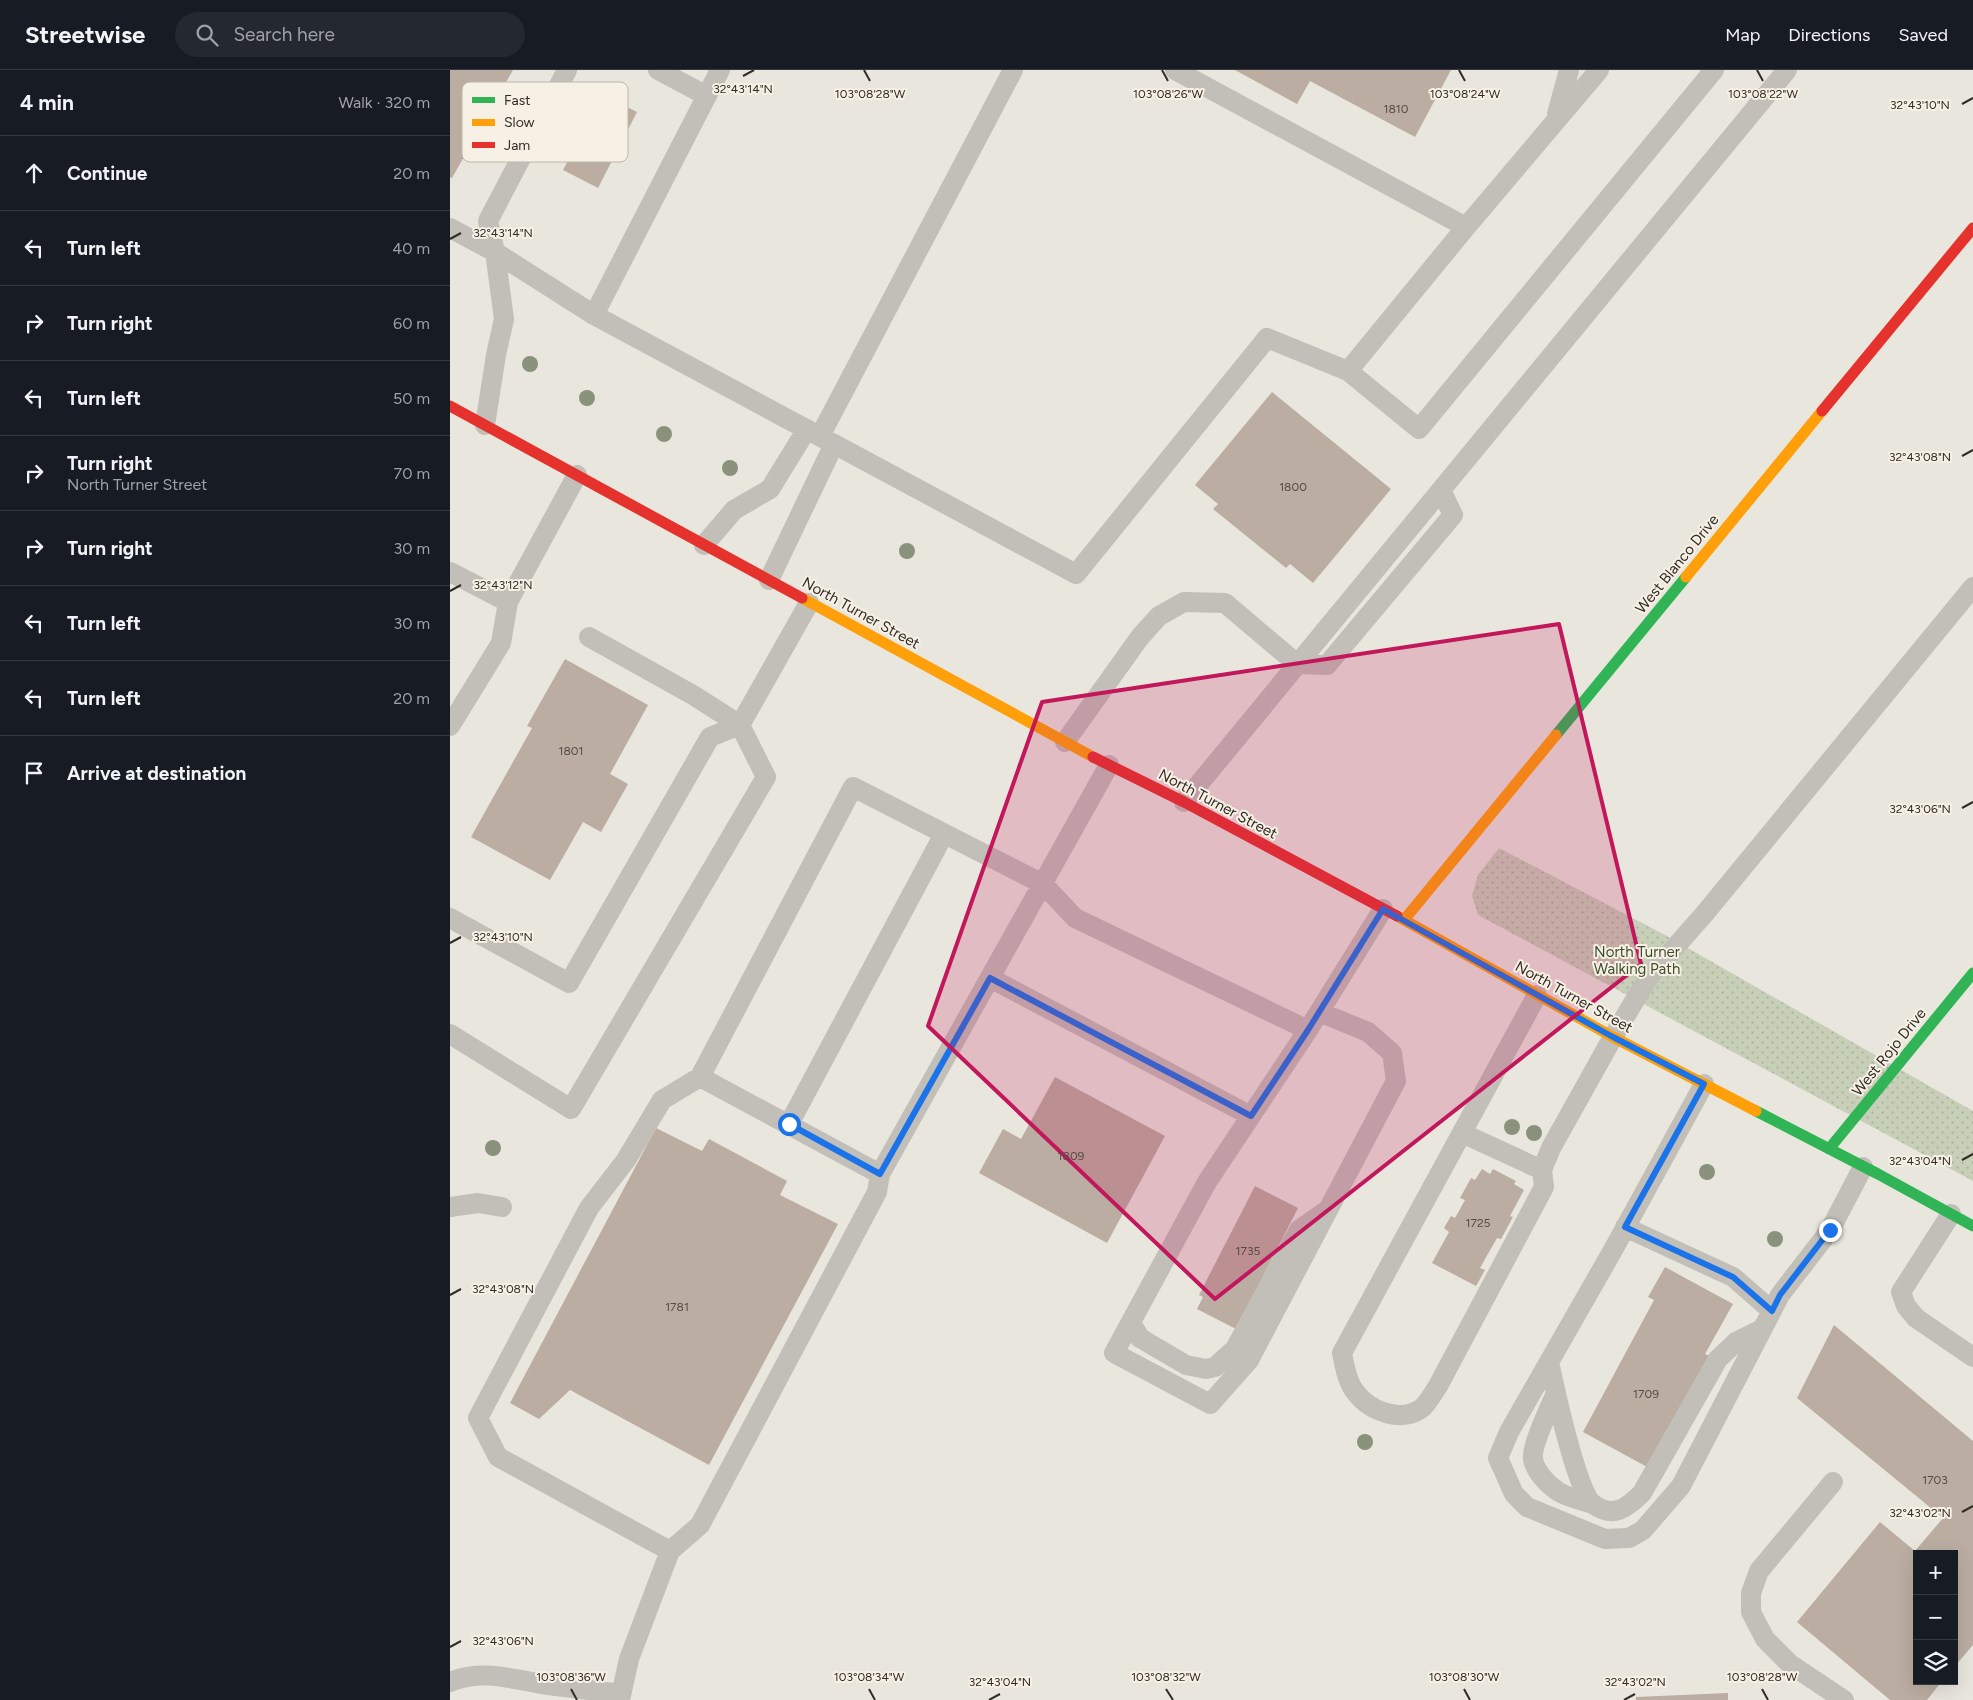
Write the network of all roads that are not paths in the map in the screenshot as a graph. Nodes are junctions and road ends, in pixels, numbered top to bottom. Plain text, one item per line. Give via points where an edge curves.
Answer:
1 (567, 70) edge
2 (658, 70) edge
3 (720, 70) edge
4 (1013, 70) edge
5 (1175, 70) edge
6 (1569, 70) edge
7 (1599, 70) edge
8 (1714, 70) edge
9 (1787, 70) edge
10 (561, 82) edge
11 (707, 96) junction
12 (1555, 120) junction
13 (519, 162) edge
14 (1466, 227) junction
15 (450, 228) edge
16 (1973, 228) edge
17 (495, 252) junction
18 (594, 314) junction
19 (1348, 371) junction
20 (450, 406) edge
21 (485, 425) junction
22 (820, 437) junction
23 (577, 475) junction
24 (704, 545) junction
25 (450, 572) edge
26 (769, 580) junction
27 (1973, 587) edge
28 (508, 602) junction
29 (809, 602) junction
30 (589, 637) dead end
31 (1297, 664) junction
32 (740, 725) junction
33 (450, 726) edge
34 (1065, 742) junction
35 (1109, 765) junction
36 (1184, 802) junction
37 (944, 834) junction
38 (1043, 884) junction
39 (1383, 909) junction
40 (450, 918) edge
41 (1404, 920) junction
42 (1973, 973) edge
43 (990, 978) junction
44 (1537, 995) junction
45 (1319, 1012) junction
46 (1308, 1030) junction
47 (450, 1034) edge
48 (1613, 1037) junction
49 (700, 1077) junction
50 (1704, 1084) junction
51 (1251, 1116) junction
52 (789, 1124) junction
53 (1462, 1133) junction
54 (1829, 1149) junction
55 (1863, 1167) junction
56 (1542, 1170) junction
57 (880, 1174) junction
58 (450, 1207) edge
59 (502, 1207) dead end
60 (1329, 1208) junction
61 (1951, 1214) junction
62 (1973, 1226) edge
63 (1625, 1227) junction
64 (1772, 1311) junction
65 (1131, 1323) junction
66 (1762, 1329) junction
67 (1973, 1357) edge
68 (1549, 1362) junction
69 (1556, 1393) junction
70 (1833, 1482) dead end
71 (1593, 1504) junction
72 (670, 1551) junction
73 (450, 1682) edge
74 (620, 1697) edge
75 (1844, 1700) edge

1 - 10 lane
2 - 11 lane
3 - 11 lane
4 - 22 lane
5 - 14 lane
6 - 12 lane
7 - 12 lane
8 - 19 lane via 1419,428
9 - 31 lane
11 - 18 lane
12 - 14 lane
13 - 17 lane via 488,221
14 - 19 lane
15 - 17 lane
16 - 41 main road, West Blanco Drive
17 - 18 lane
17 - 21 lane via 504,319
18 - 22 lane
19 - 22 lane via 1267,338 1076,574
20 - 21 main road, North Turner Street
21 - 23 main road, North Turner Street
22 - 24 lane via 770,489 734,510
22 - 26 lane
23 - 24 main road, North Turner Street
23 - 28 lane
24 - 26 main road, North Turner Street
25 - 28 lane
26 - 29 main road, North Turner Street
27 - 48 lane via 1648,978
28 - 33 lane via 501,643
29 - 32 lane
29 - 34 main road, North Turner Street
30 - 32 lane
31 - 34 lane via 1225,602 1184,602 1159,616 1140,637
31 - 36 lane
32 - 40 lane via 710,737 568,983
32 - 47 lane via 766,777 571,1109
34 - 35 main road, North Turner Street
35 - 36 main road, North Turner Street
35 - 38 lane
36 - 39 main road, North Turner Street
37 - 38 lane
37 - 49 lane via 853,788
37 - 52 lane
38 - 43 lane
38 - 46 lane via 1075,918
39 - 41 main road, North Turner Street
39 - 45 lane
41 - 44 main road, North Turner Street
42 - 54 main road, West Rojo Drive
43 - 51 lane
43 - 57 lane
44 - 48 main road, North Turner Street
44 - 53 lane
45 - 46 lane
45 - 60 lane via 1368,1032 1392,1053 1396,1081
46 - 51 lane
48 - 50 main road, North Turner Street
48 - 56 lane
49 - 52 lane
49 - 72 lane via 662,1100 626,1160 590,1208 478,1418 498,1458
50 - 54 main road, North Turner Street
50 - 63 lane
51 - 65 lane via 1207,1182
52 - 57 lane
53 - 56 lane
53 - 56 lane via 1342,1354 1347,1378 1356,1394 1390,1415 1409,1416 1423,1407 1438,1386 1544,1187
54 - 55 main road, North Turner Street
55 - 61 main road, North Turner Street
55 - 64 lane via 1830,1230 1780,1295
57 - 72 lane via 877,1192 700,1525
58 - 59 lane via 478,1203
60 - 65 lane via 1299,1230 1234,1349 1215,1367 1206,1369 1186,1365 1140,1338
60 - 65 lane via 1249,1360 1210,1404 1114,1353
61 - 62 main road, North Turner Street
61 - 67 lane via 1901,1292 1906,1306 1916,1318
63 - 64 lane via 1733,1277
63 - 68 lane
64 - 66 lane
66 - 68 lane via 1681,1486 1643,1530 1628,1538 1605,1539 1527,1508 1514,1494 1503,1470 1498,1458 1509,1432
66 - 71 lane via 1736,1342 1718,1359 1642,1493 1619,1512
68 - 69 lane
69 - 71 lane via 1581,1483
69 - 71 lane via 1534,1447 1533,1459 1538,1471 1560,1493
70 - 75 lane via 1759,1572 1751,1593 1751,1612 1765,1639 1790,1664
72 - 74 lane via 629,1659
73 - 74 lane via 464,1676 504,1676

